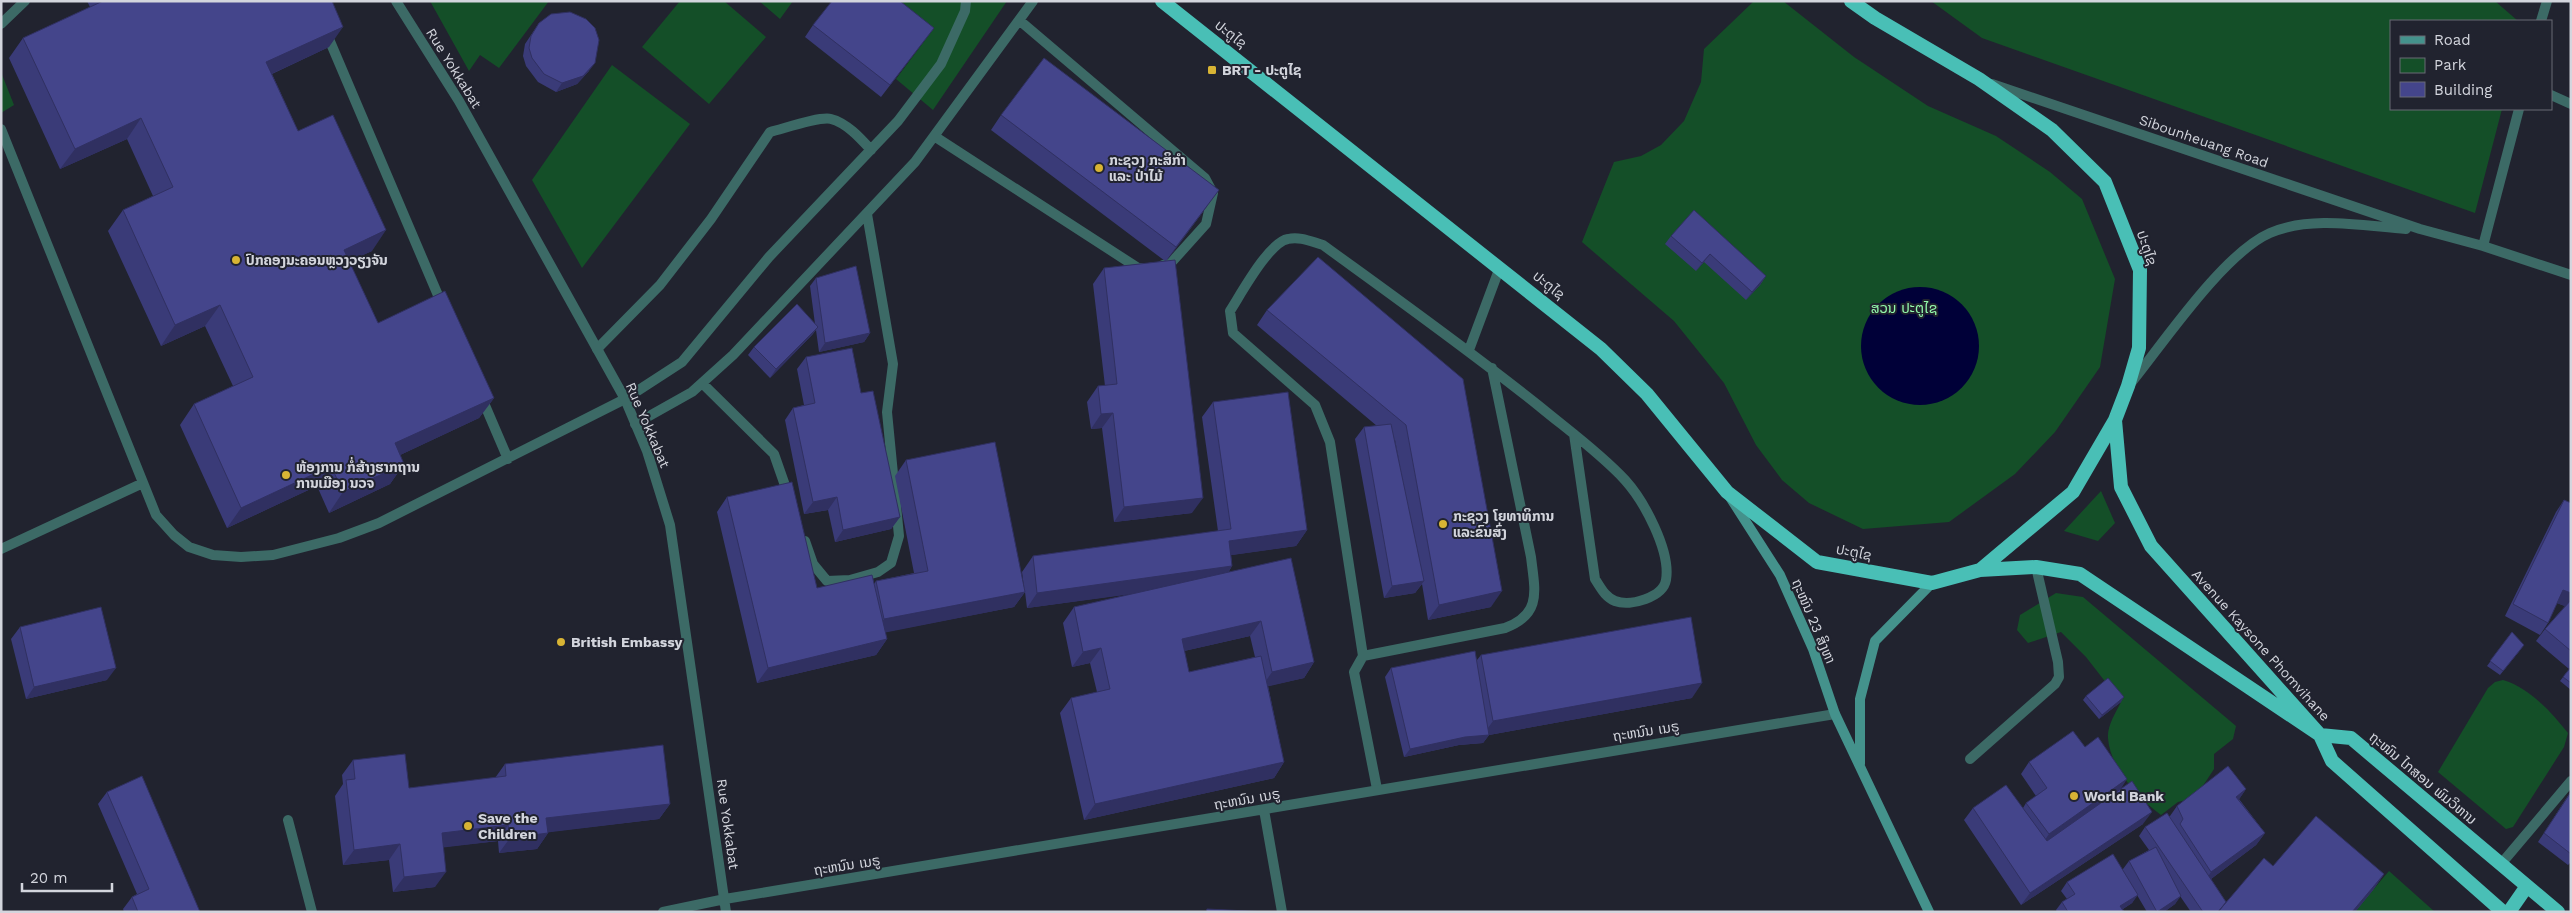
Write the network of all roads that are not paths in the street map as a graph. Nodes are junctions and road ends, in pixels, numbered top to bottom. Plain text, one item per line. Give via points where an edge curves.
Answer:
1 (25, 1) edge
2 (396, 1) edge
3 (966, 1) edge
4 (1032, 1) edge
5 (1162, 1) edge
6 (1851, 1) edge
7 (2546, 1) edge
8 (320, 20) edge
9 (1019, 20) junction
10 (2541, 20) edge
11 (1, 24) edge
12 (1979, 79) junction
13 (2552, 95) edge
14 (2571, 104) edge
15 (2519, 110) edge
16 (1, 129) edge
17 (934, 136) junction
18 (3, 142) edge
19 (871, 150) junction
20 (867, 214) junction
21 (2420, 229) junction
22 (2483, 246) junction
23 (1500, 267) junction
24 (2571, 276) edge
25 (445, 313) edge
26 (597, 349) junction
27 (1469, 350) junction
28 (1492, 368) junction
29 (702, 383) junction
30 (476, 386) edge
31 (2128, 386) junction
32 (625, 399) junction
33 (2115, 420) junction
34 (635, 424) junction
35 (1574, 434) junction
36 (508, 459) junction
37 (143, 483) junction
38 (1727, 492) junction
39 (793, 509) edge
40 (800, 527) edge
41 (1, 549) edge
42 (2036, 567) junction
43 (1980, 570) junction
44 (1932, 583) junction
45 (1362, 656) junction
46 (1835, 714) junction
47 (2320, 734) junction
48 (1970, 759) dead end
49 (1860, 768) junction
50 (2571, 781) edge
51 (1377, 789) junction
52 (1264, 810) junction
53 (288, 820) dead end
54 (2501, 864) junction
55 (2527, 886) junction
56 (725, 899) junction
57 (312, 912) edge
58 (663, 912) edge
59 (726, 912) edge
60 (1282, 912) edge
61 (1929, 912) edge
62 (2503, 912) edge
63 (2509, 912) edge
64 (2558, 912) edge

1 - 11 street
2 - 26 street, Rue Yokkabat via 459,101
3 - 19 street via 965,11 941,64 898,121
4 - 9 street
5 - 23 highway, ປະຕູໄຊ
6 - 12 highway, ປະຕູໄຊ
7 - 10 street
8 - 25 street
9 - 17 street
9 - 17 street via 1205,178 1214,193 1206,224 1170,264 1138,268
12 - 21 street, Sibounheuang Road
12 - 31 highway, ປະຕູໄຊ via 2052,130 2105,182 2140,270 2139,348
13 - 14 street
15 - 22 street
16 - 18 street
17 - 20 street via 916,162
18 - 37 street
19 - 26 street via 856,134 831,119 770,132 711,219 660,285
19 - 32 street via 769,257 682,362
20 - 29 street via 733,355
20 - 40 street via 893,364 887,412 899,536 891,562 878,572 850,580 827,581 813,564
21 - 22 street, Sibounheuang Road
21 - 31 street, Sibounheuang Road via 2325,224 2270,233 2243,250 2221,271
22 - 24 street, Sibounheuang Road
23 - 27 street
23 - 38 highway, ປະຕູໄຊ via 1601,349 1641,388
26 - 32 street, Rue Yokkabat
27 - 28 street
27 - 45 street via 1323,245 1303,239 1287,239 1274,246 1230,311 1233,334 1315,405 1330,442
28 - 35 street
28 - 45 street via 1531,557 1532,610 1520,622 1505,628
29 - 34 street
29 - 39 street via 774,454
30 - 36 street
31 - 33 highway, ປະຕູໄຊ
32 - 34 street, Rue Yokkabat
32 - 36 street
33 - 43 highway, ປະຕູໄຊ via 2073,492
33 - 47 highway, Avenue Kaysone Phomvihane via 2121,487 2151,546
34 - 56 street, Rue Yokkabat via 670,525
35 - 35 street via 1626,481 1651,518 1667,574 1666,584 1657,594 1637,601 1616,602 1604,594 1595,579
36 - 37 street via 378,524 273,555 213,555 189,547 174,536 156,515
37 - 41 street
38 - 44 highway, ປະຕູໄຊ via 1817,562
38 - 46 main road, ຖະໜົນ 23 ສິງຫາ via 1780,575 1813,649
42 - 43 highway, Avenue Kaysone Phomvihane
42 - 47 highway, Avenue Kaysone Phomvihane via 2080,574
42 - 48 street via 2059,677
43 - 44 highway, ປະຕູໄຊ
44 - 49 main road, ຖະໜົນ 23 ສິງຫາ via 1875,642 1860,699
45 - 51 street via 1354,672
46 - 49 main road, ຖະໜົນ 23 ສິງຫາ
46 - 51 street, ຖະຫນົນ ເນຣູ
47 - 54 highway, ຖະໜົນ ໄກສອນ ພົມວິຫານ via 2351,738
47 - 62 highway via 2332,761
49 - 61 main road, ຖະໜົນ 23 ສິງຫາ
50 - 54 street
51 - 52 street, ຖະຫນົນ ເນຣູ
52 - 56 street, ຖະຫນົນ ເນຣູ
52 - 60 street
53 - 57 street
54 - 55 highway, ຖະໜົນ ໄກສອນ ພົມວິຫານ
55 - 63 highway
55 - 64 highway, ຖະໜົນ ໄກສອນ ພົມວິຫານ
56 - 58 street, ຖະຫນົນ ເນຣູ
56 - 59 street, Rue Yokkabat

